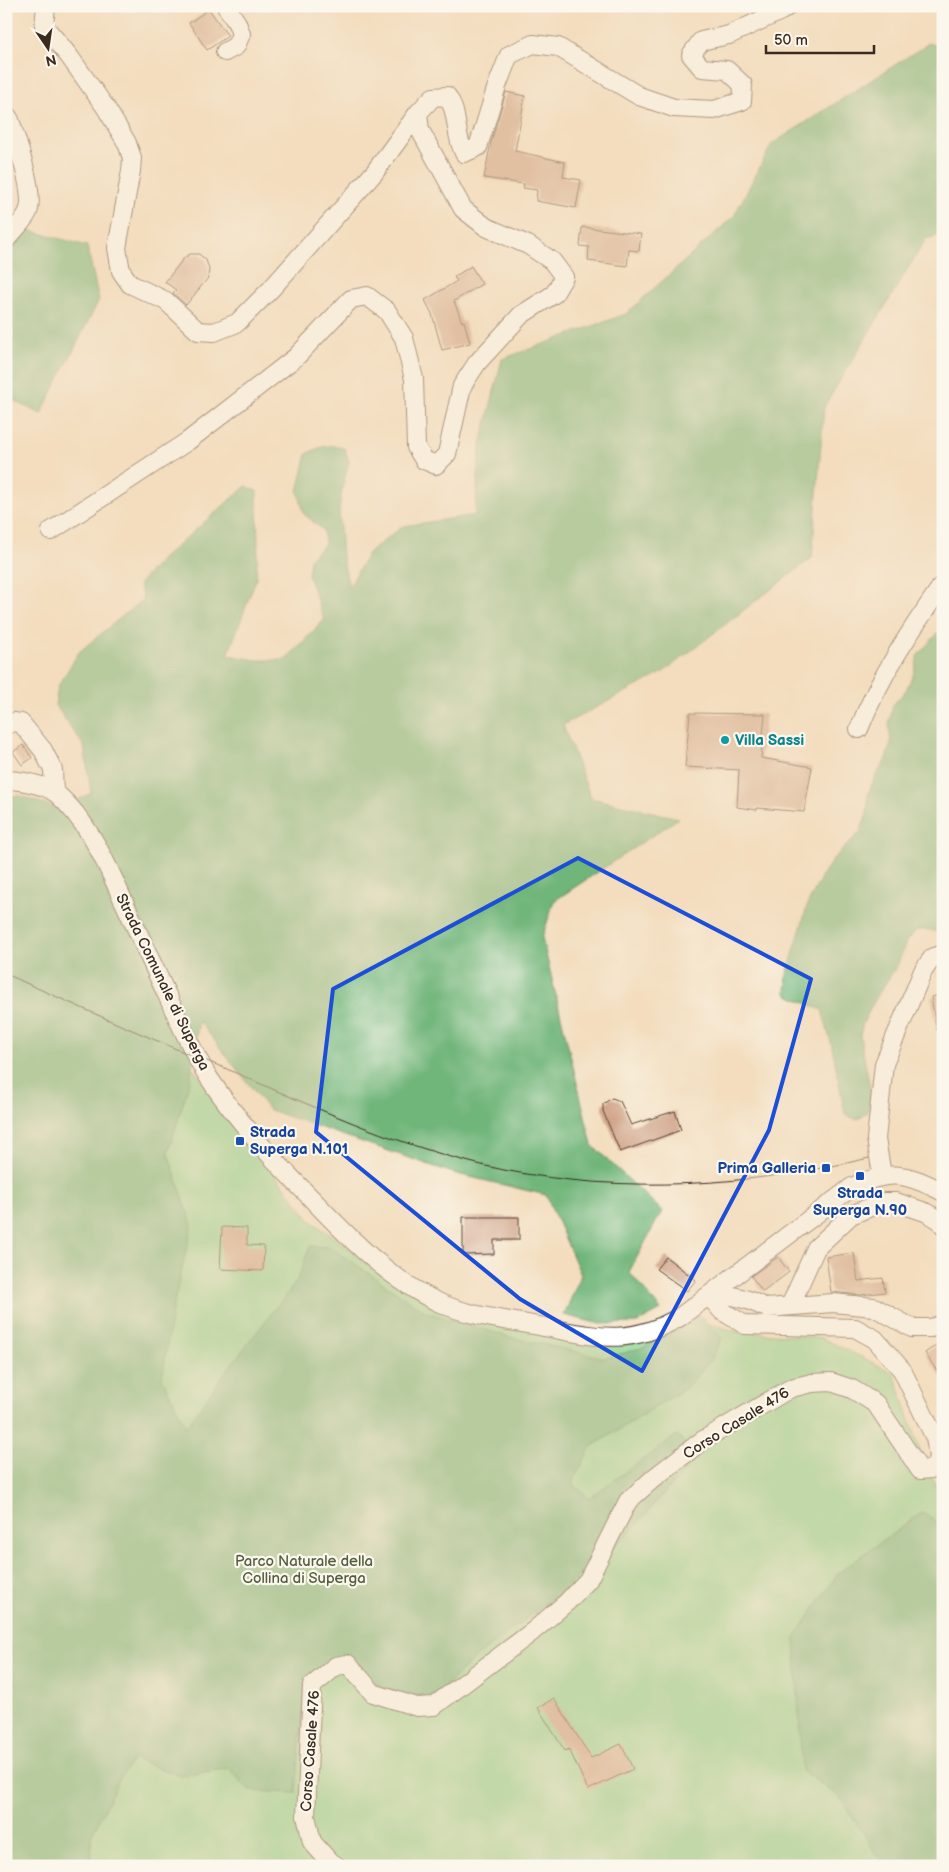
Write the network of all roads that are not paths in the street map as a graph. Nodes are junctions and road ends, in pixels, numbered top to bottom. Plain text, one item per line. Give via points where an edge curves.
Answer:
1 (46, 6) edge
2 (226, 6) edge
3 (788, 6) edge
4 (225, 52) dead end
5 (418, 113) junction
6 (6, 114) edge
7 (6, 240) edge
8 (51, 532) dead end
9 (943, 584) edge
10 (6, 725) edge
11 (859, 728) dead end
12 (6, 780) edge
13 (54, 792) junction
14 (943, 954) edge
15 (882, 1175) junction
16 (943, 1192) edge
17 (943, 1225) edge
18 (709, 1296) junction
19 (790, 1306) junction
20 (943, 1324) edge
21 (337, 1866) edge

1 - 5 street via 44,26 106,108 132,158 117,248 121,271 130,284 166,301 198,330 214,332 237,323 374,172
2 - 4 street via 241,34 236,46
3 - 5 street via 730,35 701,41 691,56 702,68 727,70 743,85 742,101 714,110 674,108 639,96 558,47 533,44 509,55 478,148 464,153 458,141 453,105 447,96 433,97
5 - 8 street via 420,130 463,209 486,227 528,245 552,261 564,277 554,294 521,315 477,363 462,386 448,454 436,466 424,460 416,447 414,378 404,338 387,310 367,296 351,299 296,357 188,441
6 - 7 street via 23,164 30,198 28,212
9 - 11 street via 906,638 872,697
10 - 13 street via 21,723 43,750 53,770
12 - 13 street, Strada Comunale di Superga via 33,784
13 - 18 street, Strada Comunale di Superga via 83,822 105,860 177,1018 208,1076 235,1115 346,1234 409,1286 452,1307 482,1316 615,1338 642,1334 671,1322
14 - 15 street via 932,956 923,970 884,1064 876,1139
15 - 16 street, Strada Comunale di Superga via 915,1179
15 - 18 street, Strada Comunale di Superga via 837,1196
17 - 19 street via 928,1213 896,1202 883,1202 851,1215 816,1248
18 - 19 street via 733,1296 767,1308
18 - 21 street, Corso Casale 476 via 722,1311 745,1325 855,1328 875,1339 902,1370 935,1438 936,1465 932,1469 920,1470 876,1404 852,1389 831,1382 812,1382 790,1388 703,1440 628,1501 588,1580 568,1602 434,1706 417,1706 373,1693 348,1664 336,1666 312,1686 306,1816 312,1842
19 - 20 street via 833,1303 874,1307 912,1328

